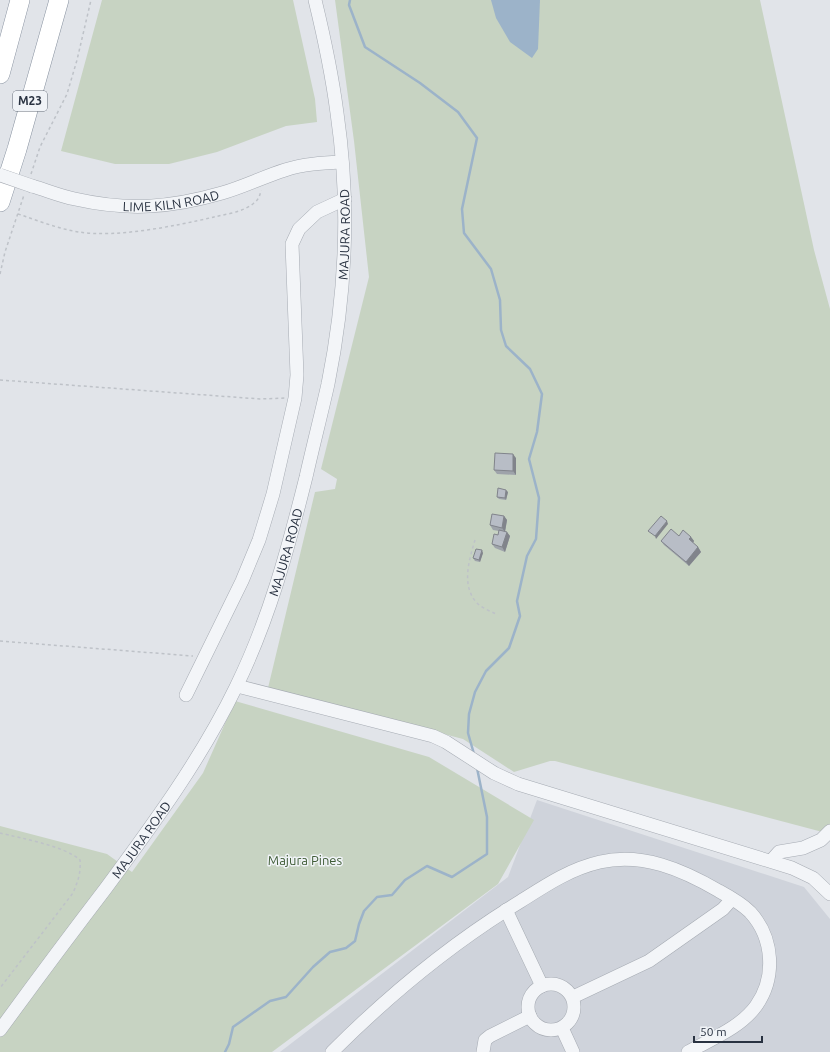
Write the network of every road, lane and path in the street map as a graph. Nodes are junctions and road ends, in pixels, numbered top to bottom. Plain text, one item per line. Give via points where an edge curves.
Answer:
1 (20, 0) edge
2 (59, 0) edge
3 (91, 0) edge
4 (315, 0) edge
5 (0, 74) edge
6 (342, 162) junction
7 (0, 175) edge
8 (258, 180) junction
9 (28, 186) junction
10 (345, 199) junction
11 (0, 202) edge
12 (18, 214) junction
13 (0, 274) edge
14 (0, 380) edge
15 (295, 398) junction
16 (475, 540) dead end
17 (496, 614) dead end
18 (0, 641) edge
19 (205, 657) junction
20 (237, 686) junction
21 (186, 695) dead end
22 (830, 831) edge
23 (0, 833) edge
24 (771, 861) junction
25 (830, 894) edge
26 (732, 899) junction
27 (506, 910) junction
28 (542, 986) junction
29 (0, 988) edge
30 (572, 997) junction
31 (530, 1016) junction
32 (562, 1028) junction
33 (0, 1030) edge
34 (332, 1052) edge
35 (483, 1052) edge
36 (574, 1052) edge
37 (688, 1052) edge

1 - 5 highway
2 - 11 highway, M23
3 - 9 path via 67,94 40,147
4 - 6 street, MAJURA ROAD via 337,113
6 - 8 street, LIME KILN ROAD via 298,166
6 - 10 street, MAJURA ROAD
7 - 9 street, LIME KILN ROAD, bridge
8 - 9 street, LIME KILN ROAD via 195,200 146,208 99,204
8 - 12 path via 261,192 258,199 244,209 188,223 150,229 114,233 79,232
9 - 12 path
10 - 15 street via 318,212 299,229 292,244 297,375
10 - 20 street, MAJURA ROAD via 342,293 328,384 286,558 256,643
12 - 13 path
14 - 15 path via 260,399
15 - 19 street via 273,494 259,540
16 - 17 path via 468,561 470,593 478,604
18 - 19 path
19 - 21 street
20 - 24 street via 433,736 494,774 518,784
20 - 33 street, MAJURA ROAD via 189,771 138,845
22 - 24 street via 821,840 803,848 778,852
23 - 29 path via 75,856 80,860 80,869 79,880 72,893
24 - 25 street via 809,876
26 - 27 street via 683,872 648,861 620,859 582,866
26 - 30 street via 723,909 649,961
26 - 37 street via 757,920 763,931 770,964 766,987 746,1017
27 - 28 street
27 - 34 street via 398,990
28 - 30 street via 556,984 568,990
28 - 31 street via 532,994 529,1001
30 - 32 street via 572,1017
31 - 32 street via 544,1029
31 - 35 street via 490,1036 485,1040
32 - 36 street

